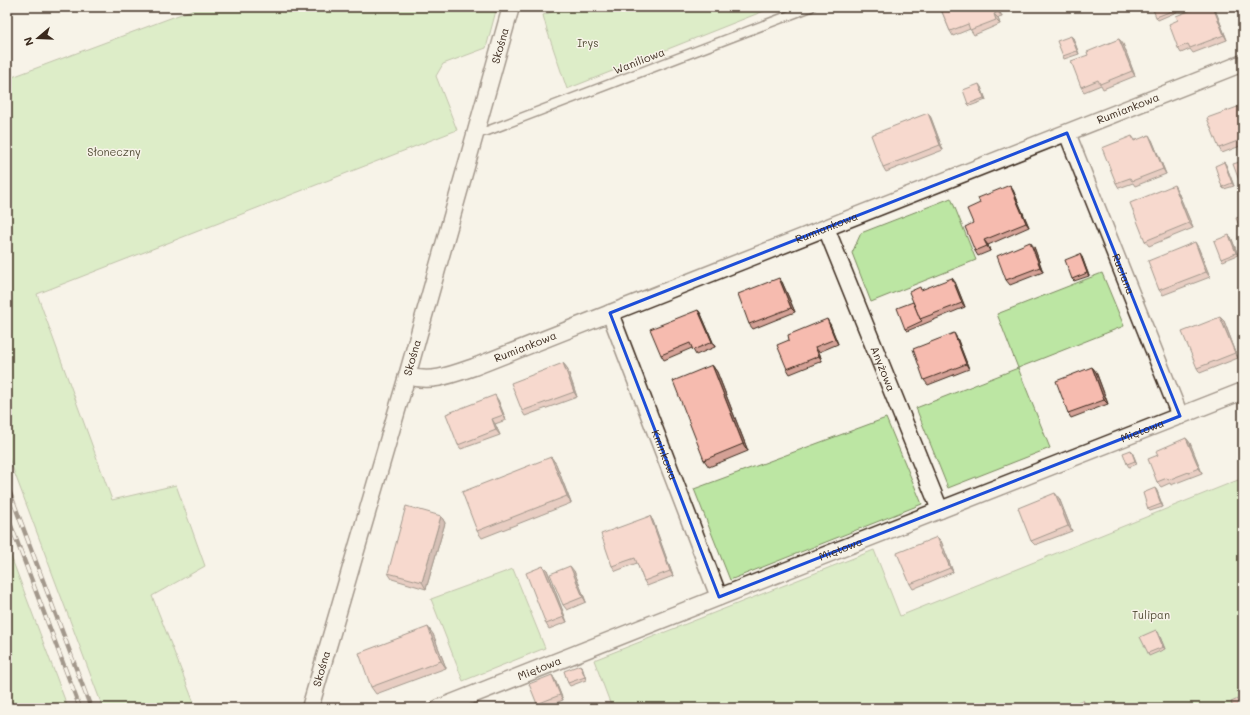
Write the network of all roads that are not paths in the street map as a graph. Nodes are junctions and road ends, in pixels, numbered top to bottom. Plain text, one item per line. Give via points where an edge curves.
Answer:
1 (511, 7) edge
2 (811, 7) edge
3 (1243, 63) edge
4 (1067, 133) junction
5 (474, 135) junction
6 (826, 228) junction
7 (610, 313) junction
8 (407, 376) junction
9 (1243, 391) edge
10 (1180, 416) junction
11 (940, 510) junction
12 (720, 597) junction
13 (310, 708) edge
14 (439, 708) edge

1 - 5 street, Skośna
2 - 5 lane, Waniliowa
3 - 4 street, Rumiankowa
4 - 6 street, Rumiankowa
4 - 10 street, Ruciana
5 - 8 street, Skośna
6 - 7 street, Rumiankowa
6 - 11 street, Anyżowa
7 - 8 street, Rumiankowa via 450,375 426,380
7 - 12 street, Kminkowa
8 - 13 street, Skośna
9 - 10 street, Miętowa
10 - 11 street, Miętowa
11 - 12 street, Miętowa
12 - 14 street, Miętowa

